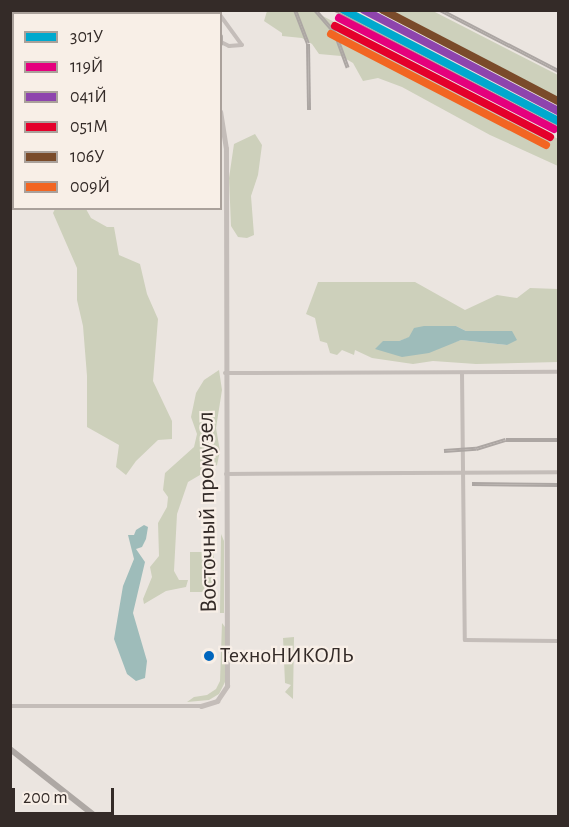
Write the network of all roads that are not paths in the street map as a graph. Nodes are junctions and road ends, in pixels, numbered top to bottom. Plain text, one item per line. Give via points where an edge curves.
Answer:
1 (222, 17) edge
2 (222, 43) edge
3 (222, 124) edge
4 (558, 372) edge
5 (225, 373) junction
6 (462, 373) junction
7 (463, 472) junction
8 (558, 472) edge
9 (226, 474) junction
10 (558, 641) edge
11 (10, 706) edge
12 (10, 749) edge
13 (95, 816) edge

1 - 2 street via 242,45
3 - 5 street, Восточный промузел via 226,149
4 - 6 street
5 - 6 street
5 - 9 street, Восточный промузел
6 - 7 street
7 - 8 street
7 - 9 street
7 - 10 street via 465,640
9 - 11 street, Восточный промузел via 227,686 222,696 212,704 197,707
12 - 13 highway

